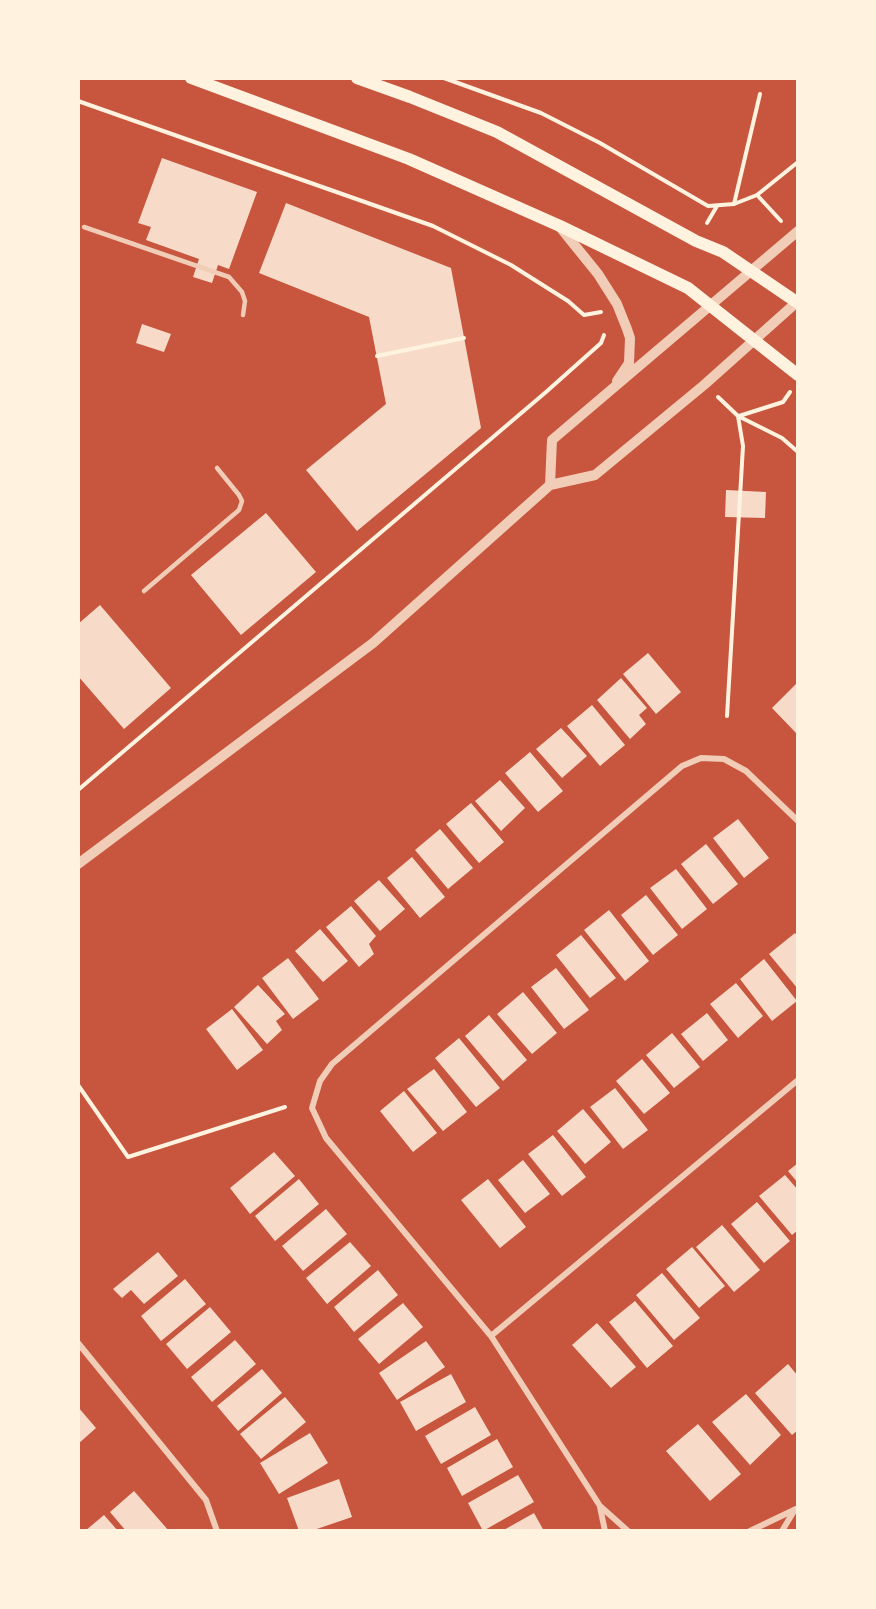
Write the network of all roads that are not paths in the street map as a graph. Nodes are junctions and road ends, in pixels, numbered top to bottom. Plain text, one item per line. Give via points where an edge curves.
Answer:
1 (191, 78) edge
2 (357, 78) edge
3 (560, 226) junction
4 (84, 227) dead end
5 (796, 233) edge
6 (750, 272) junction
7 (798, 302) edge
8 (710, 305) junction
9 (243, 315) dead end
10 (755, 340) junction
11 (798, 375) edge
12 (610, 393) junction
13 (217, 468) dead end
14 (550, 485) junction
15 (144, 591) dead end
16 (798, 821) edge
17 (78, 864) edge
18 (798, 1080) edge
19 (491, 1336) junction
20 (78, 1343) edge
21 (600, 1506) junction
22 (796, 1510) edge
23 (217, 1531) edge
24 (605, 1531) edge
25 (628, 1531) edge
26 (750, 1531) edge
27 (782, 1531) edge

1 - 3 main road via 409,159
2 - 6 main road via 497,132 723,252
3 - 8 main road via 688,288
3 - 12 street via 617,304 630,338 629,363
4 - 9 lane via 229,277 242,292
5 - 6 street
6 - 7 main road
6 - 8 street
7 - 10 street
8 - 10 main road
8 - 12 street
10 - 11 main road
10 - 14 street via 595,476
12 - 14 street via 552,440
13 - 15 lane via 239,495 239,510
14 - 17 street via 373,643
16 - 19 street via 746,771 724,759 701,758 682,766 332,1064 320,1081 312,1108 326,1138
18 - 19 street
19 - 21 street
20 - 23 street via 206,1500
21 - 24 street
21 - 25 street
22 - 26 street
22 - 27 street

